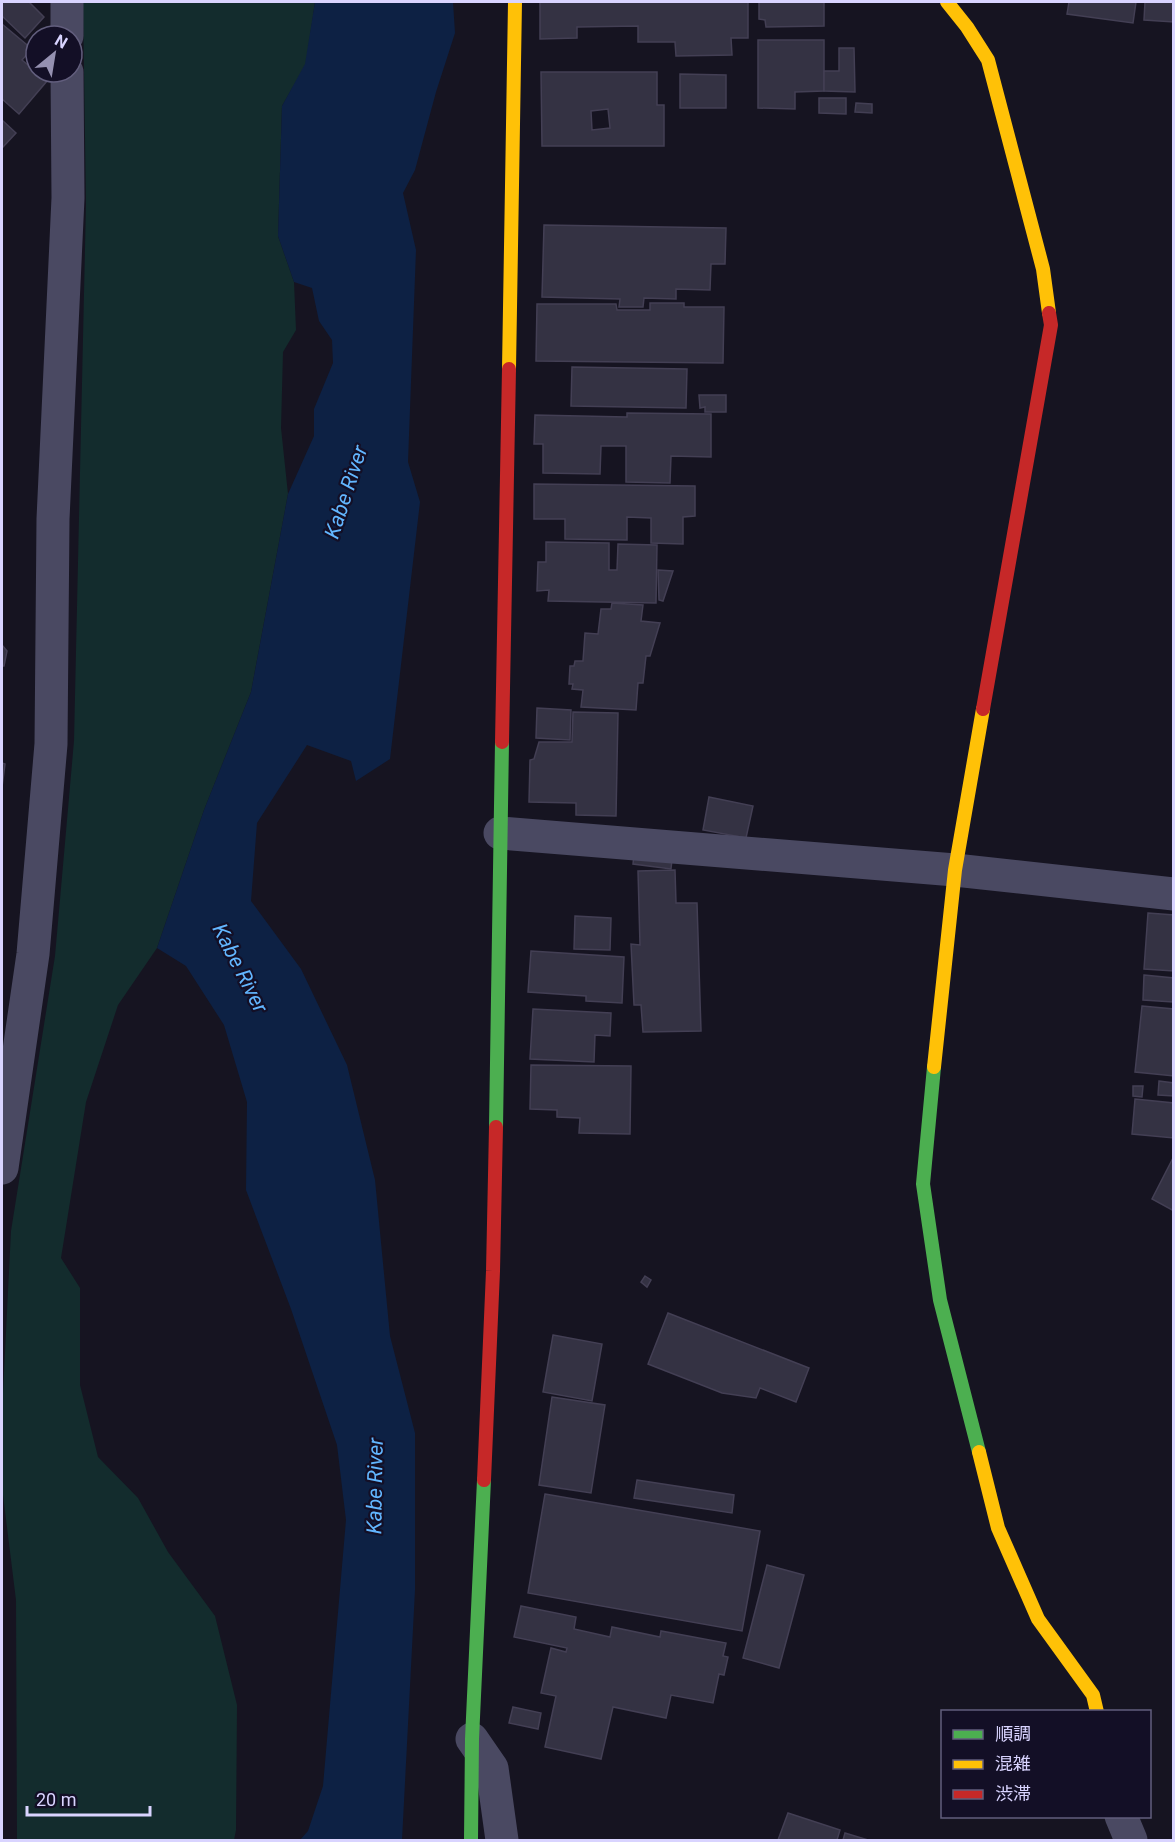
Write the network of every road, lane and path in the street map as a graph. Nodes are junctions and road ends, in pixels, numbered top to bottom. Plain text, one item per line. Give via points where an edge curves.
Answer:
1 (67, 2) edge
2 (515, 2) edge
3 (947, 2) edge
4 (67, 24) edge
5 (67, 84) edge
6 (500, 833) junction
7 (955, 870) junction
8 (1173, 894) edge
9 (2, 1168) edge
10 (1097, 1710) edge
11 (472, 1739) junction
12 (1122, 1818) edge
13 (471, 1840) edge
14 (502, 1840) edge
15 (1131, 1840) edge

1 - 4 street
2 - 6 street
3 - 7 street via 988,60 1043,269 1051,326
5 - 9 street via 68,198 53,519 51,744 33,954
6 - 7 street
6 - 11 street via 493,1271
7 - 8 street
7 - 10 street via 923,1184 940,1300 998,1528 1038,1619 1093,1695
11 - 13 street
11 - 14 street via 492,1768
12 - 15 street

